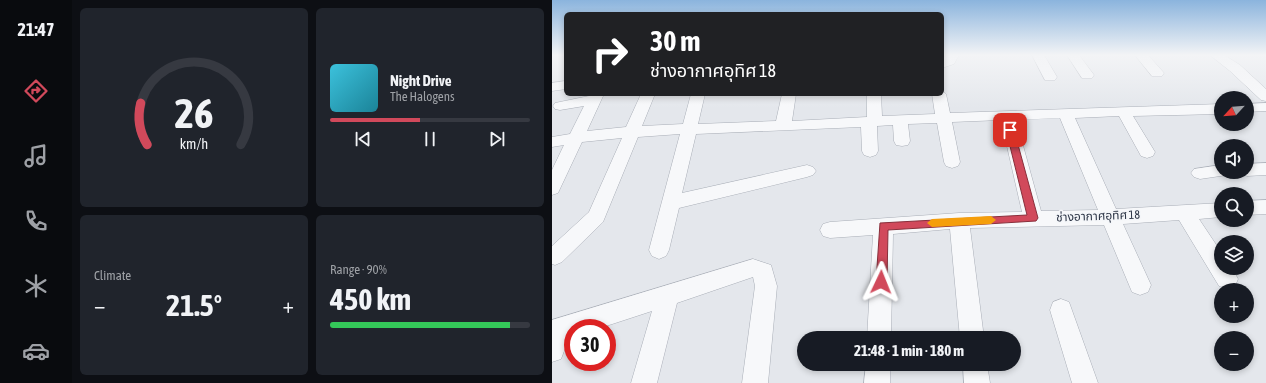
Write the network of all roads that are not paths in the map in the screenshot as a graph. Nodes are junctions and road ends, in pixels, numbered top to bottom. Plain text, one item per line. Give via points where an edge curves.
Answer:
1 (1048, 73) edge
2 (1240, 73) edge
3 (1050, 77) dead end
4 (564, 85) edge
5 (552, 87) edge
6 (647, 96) edge
7 (698, 96) edge
8 (789, 96) edge
9 (874, 96) edge
10 (939, 96) edge
11 (595, 97) edge
12 (1266, 97) edge
13 (560, 106) dead end
14 (1266, 107) edge
15 (1214, 108) edge
16 (1254, 108) edge
17 (1123, 111) junction
18 (1065, 113) junction
19 (1007, 116) junction
20 (944, 118) junction
21 (900, 119) junction
22 (872, 121) junction
23 (783, 126) junction
24 (689, 130) junction
25 (632, 133) junction
26 (576, 137) junction
27 (902, 141) dead end
28 (552, 142) edge
29 (870, 151) dead end
30 (1147, 152) dead end
31 (952, 162) dead end
32 (1266, 169) edge
33 (1254, 170) edge
34 (807, 171) dead end
35 (1214, 172) edge
36 (1200, 173) dead end
37 (552, 188) edge
38 (671, 203) junction
39 (1266, 207) edge
40 (1254, 208) edge
41 (1214, 210) edge
42 (1184, 212) junction
43 (1112, 217) junction
44 (1033, 218) junction
45 (959, 221) junction
46 (884, 226) junction
47 (830, 230) dead end
48 (660, 250) dead end
49 (555, 256) dead end
50 (1228, 279) dead end
51 (1140, 285) dead end
52 (667, 297) junction
53 (1062, 310) dead end
54 (879, 331) edge
55 (971, 331) edge
56 (555, 337) edge
57 (878, 371) edge
58 (975, 371) edge
59 (644, 383) edge
60 (755, 383) edge
61 (877, 383) edge
62 (977, 383) edge
63 (1085, 383) edge

1 - 3 street
2 - 12 street
4 - 5 street
6 - 25 street
7 - 24 street
8 - 23 street
9 - 22 street
10 - 20 street
11 - 13 street
11 - 26 street
14 - 16 street
15 - 17 street
17 - 18 street
17 - 30 street
18 - 19 street
18 - 43 street
19 - 20 street
19 - 44 street
20 - 21 street
20 - 31 street
21 - 22 street
21 - 27 street
22 - 23 street
22 - 29 street
23 - 24 street
24 - 25 street
24 - 38 street
25 - 26 street
25 - 49 street via 596,217
26 - 28 street
26 - 37 street
32 - 33 street
34 - 38 street
35 - 36 street
38 - 48 street
39 - 40 street
41 - 42 street, ช่างอากาศอุทิศ 18
42 - 43 street, ช่างอากาศอุทิศ 18
42 - 50 street
43 - 44 street, ช่างอากาศอุทิศ 18
43 - 51 street
44 - 45 street, ช่างอากาศอุทิศ 18
45 - 46 street, ช่างอากาศอุทิศ 18
45 - 55 street
46 - 47 street, ช่างอากาศอุทิศ 18
46 - 54 street
52 - 56 street
52 - 59 street
52 - 60 street via 753,268 763,272 766,286
53 - 63 street
57 - 61 street
58 - 62 street

